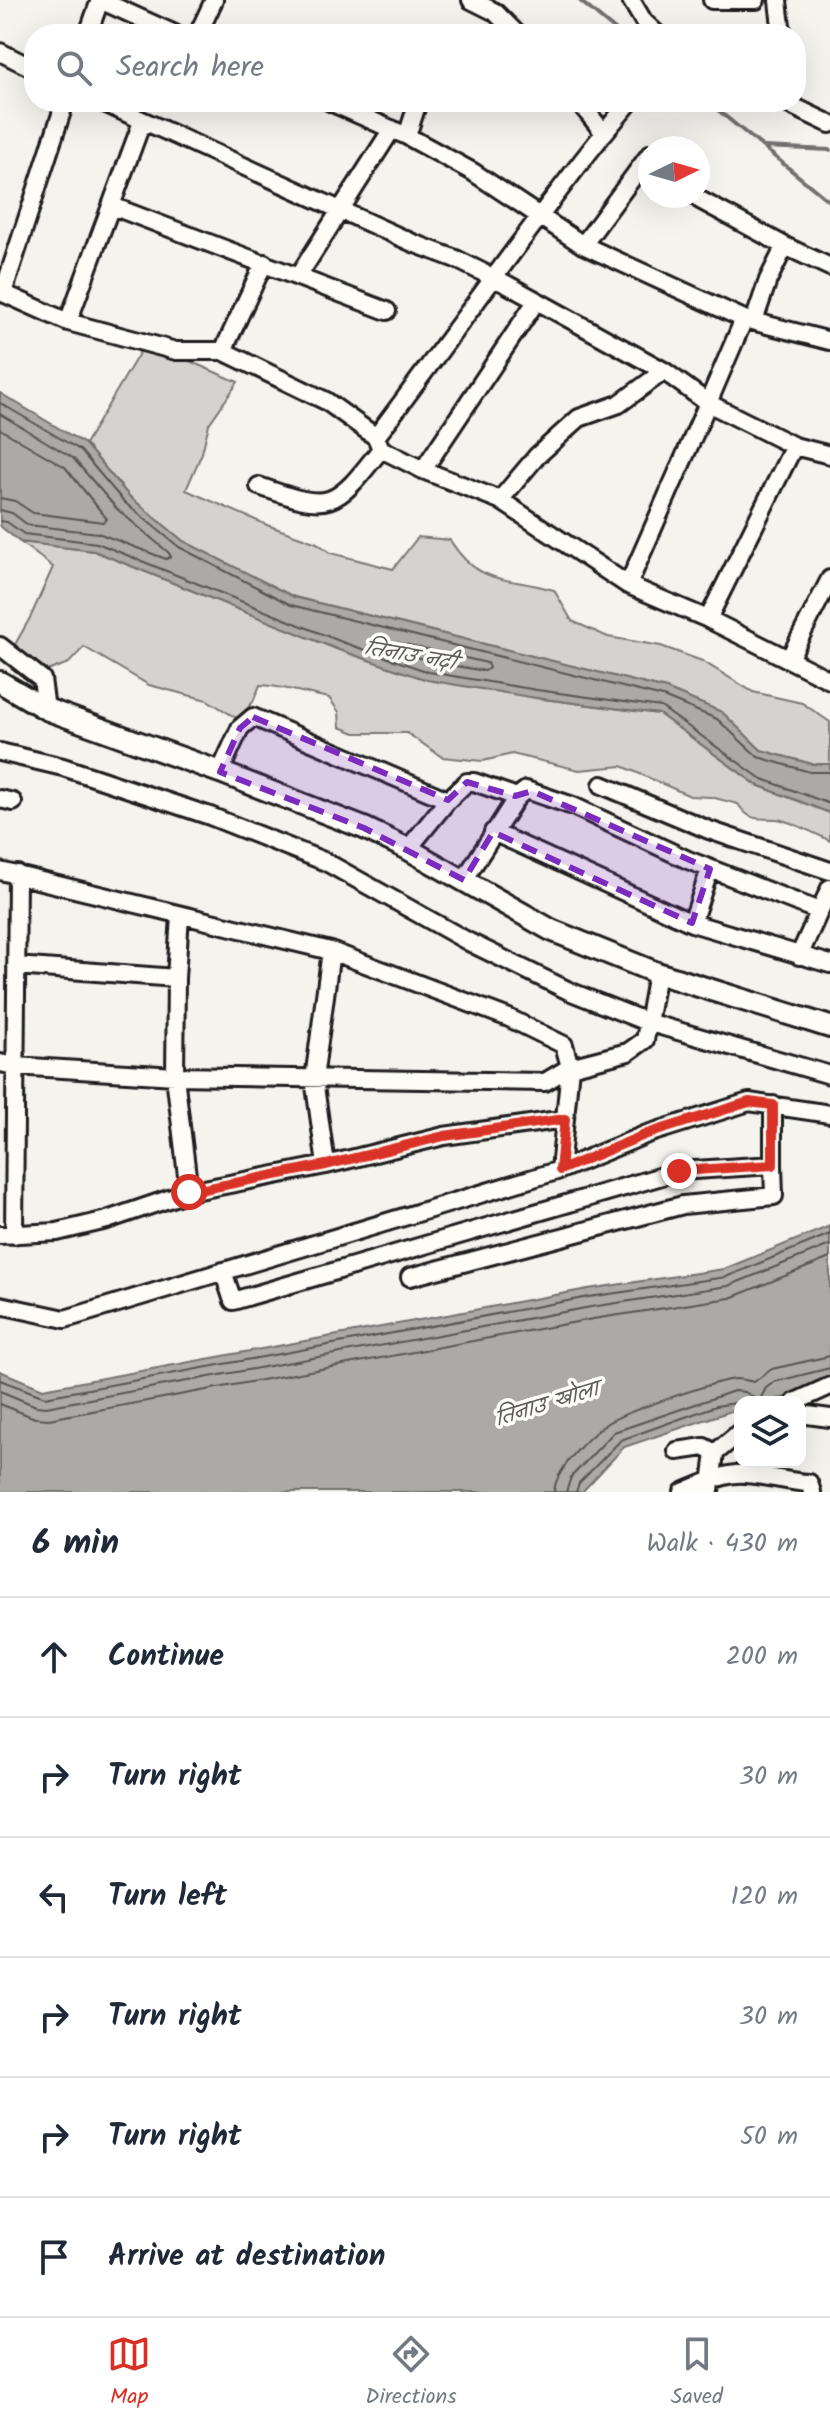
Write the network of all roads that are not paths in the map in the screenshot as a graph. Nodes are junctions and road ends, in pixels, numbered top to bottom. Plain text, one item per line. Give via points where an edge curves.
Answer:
1 (100, 0) edge
2 (214, 0) edge
3 (471, 0) edge
4 (631, 0) edge
5 (712, 0) edge
6 (756, 0) edge
7 (778, 0) edge
8 (92, 24) edge
9 (153, 24) edge
10 (203, 24) edge
11 (507, 24) edge
12 (646, 24) edge
13 (781, 24) edge
14 (0, 52) edge
15 (24, 64) edge
16 (62, 112) edge
17 (122, 112) edge
18 (353, 112) edge
19 (412, 112) edge
20 (587, 112) edge
21 (622, 112) edge
22 (805, 112) edge
23 (142, 122) junction
24 (830, 124) edge
25 (399, 132) junction
26 (604, 133) junction
27 (638, 171) edge
28 (710, 205) edge
29 (112, 206) junction
30 (340, 210) junction
31 (538, 215) junction
32 (583, 245) junction
33 (785, 246) junction
34 (264, 263) junction
35 (830, 267) edge
36 (299, 275) junction
37 (494, 279) junction
38 (2, 293) edge
39 (535, 303) junction
40 (387, 311) dead end
41 (749, 320) junction
42 (68, 322) junction
43 (830, 341) edge
44 (223, 351) junction
45 (664, 371) junction
46 (708, 403) junction
47 (379, 443) junction
48 (794, 446) junction
49 (830, 455) edge
50 (423, 470) junction
51 (259, 486) dead end
52 (500, 500) junction
53 (830, 579) edge
54 (628, 585) junction
55 (708, 619) junction
56 (0, 646) edge
57 (789, 659) junction
58 (830, 680) edge
59 (0, 682) edge
60 (46, 709) junction
61 (0, 752) edge
62 (220, 772) junction
63 (602, 785) dead end
64 (517, 797) junction
65 (448, 800) junction
66 (493, 832) junction
67 (408, 849) junction
68 (710, 869) junction
69 (830, 871) edge
70 (8, 873) edge
71 (464, 880) junction
72 (830, 888) edge
73 (819, 911) junction
74 (180, 915) junction
75 (692, 923) junction
76 (331, 951) junction
77 (799, 956) junction
78 (11, 958) edge
79 (830, 964) edge
80 (657, 973) junction
81 (176, 978) junction
82 (647, 1022) junction
83 (830, 1027) edge
84 (8, 1065) edge
85 (570, 1067) junction
86 (830, 1075) edge
87 (175, 1076) junction
88 (314, 1079) junction
89 (773, 1105) junction
90 (830, 1114) edge
91 (565, 1119) junction
92 (326, 1165) junction
93 (773, 1165) junction
94 (560, 1170) junction
95 (7, 1175) edge
96 (189, 1192) junction
97 (7, 1235) edge
98 (223, 1271) junction
99 (410, 1277) dead end
100 (0, 1305) edge
101 (830, 1386) edge
102 (806, 1397) edge
103 (806, 1415) edge
104 (830, 1418) edge
105 (734, 1437) edge
106 (677, 1451) dead end
107 (715, 1453) junction
108 (710, 1487) edge
109 (683, 1492) edge
110 (812, 1492) edge

1 - 8 street
1 - 9 street
2 - 10 street
3 - 11 street
4 - 12 street
5 - 6 street
7 - 13 street
14 - 15 street
16 - 38 street
17 - 23 street
18 - 25 street
19 - 25 street
20 - 26 street
21 - 26 street
22 - 24 street
23 - 29 street
23 - 30 street
25 - 30 street
25 - 31 street
26 - 31 street
27 - 32 street
28 - 33 street
29 - 34 street
29 - 42 street
30 - 36 street
30 - 37 street
31 - 32 street
31 - 37 street
32 - 41 street
33 - 35 street
33 - 41 street
34 - 36 street
34 - 44 street
36 - 40 street
37 - 39 street
37 - 47 street
38 - 42 street
39 - 45 street
39 - 50 street
41 - 43 street
41 - 46 street
42 - 44 street via 176,351
44 - 47 street via 326,401
45 - 46 street
45 - 52 street via 619,404 579,418
46 - 48 street
46 - 54 street
47 - 50 street
47 - 51 street via 336,500 319,504
48 - 49 street
48 - 55 street
50 - 52 street
52 - 54 street
53 - 57 street
54 - 55 street
55 - 57 street
56 - 60 street via 42,679
57 - 58 street
59 - 60 main road
60 - 62 main road
61 - 82 street via 63,767 210,816 326,862 469,942
62 - 65 street via 240,728 253,717
62 - 67 main road
63 - 69 street via 709,830
64 - 65 street via 467,782
64 - 66 street
64 - 68 street via 526,790 573,806
65 - 67 street
66 - 71 street
66 - 75 street
67 - 71 main road
68 - 73 street
68 - 75 street
70 - 74 street
70 - 78 street
71 - 80 main road via 551,930
72 - 73 street
73 - 77 street
74 - 76 street
74 - 81 street
75 - 77 street
76 - 85 street via 509,1018 564,1045
76 - 88 street
77 - 79 street
78 - 81 street
78 - 84 street
80 - 82 street
80 - 83 main road
81 - 87 street
82 - 85 street via 645,1040 628,1052
82 - 86 street
84 - 87 street
84 - 95 street
85 - 88 street via 545,1082
85 - 91 street
87 - 88 street
87 - 96 street
88 - 92 street
89 - 90 street
89 - 93 street
89 - 94 street via 749,1102 647,1134
91 - 92 street via 444,1136
91 - 94 street
92 - 96 street
93 - 98 street via 679,1171 233,1301
93 - 99 street via 774,1196 683,1205
94 - 98 street
95 - 97 street
96 - 97 street via 57,1232
98 - 100 street via 65,1319
101 - 102 street
103 - 104 street
105 - 107 street
106 - 107 street via 704,1447
107 - 108 street
108 - 109 street
108 - 110 street via 742,1473 809,1483

